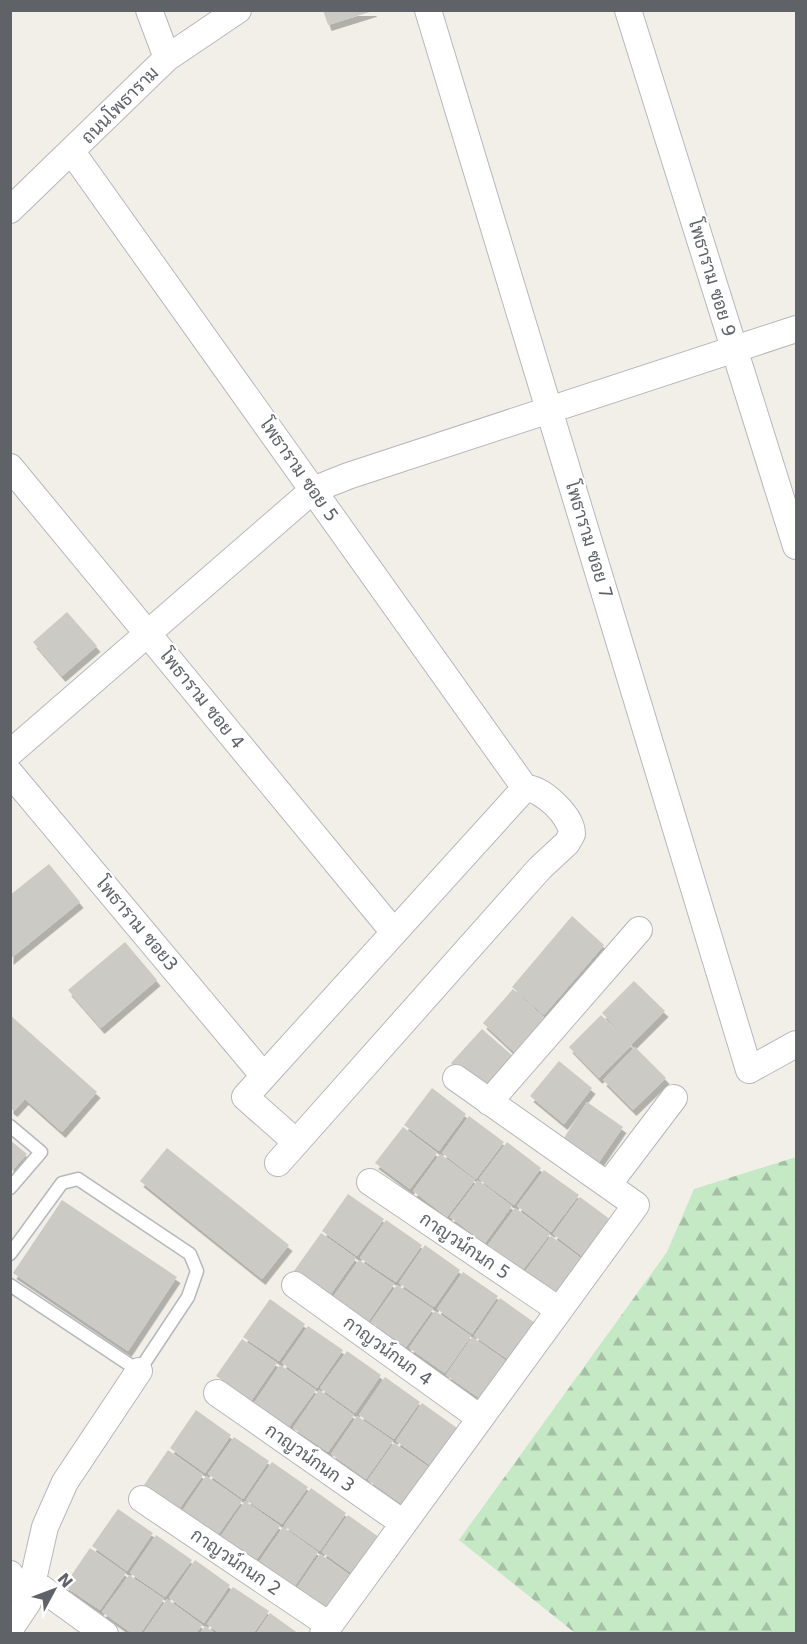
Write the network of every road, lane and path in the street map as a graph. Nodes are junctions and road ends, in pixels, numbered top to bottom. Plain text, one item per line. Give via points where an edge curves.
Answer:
1 (149, 10) edge
2 (238, 10) edge
3 (428, 10) edge
4 (628, 10) edge
5 (167, 58) junction
6 (72, 152) junction
7 (10, 210) edge
8 (796, 329) edge
9 (735, 350) junction
10 (549, 410) junction
11 (10, 467) edge
12 (313, 490) junction
13 (796, 546) edge
14 (148, 633) junction
15 (10, 753) edge
16 (10, 773) edge
17 (525, 788) junction
18 (639, 930) dead end
19 (393, 931) junction
20 (796, 1044) edge
21 (263, 1075) junction
22 (456, 1078) dead end
23 (674, 1098) dead end
24 (489, 1101) junction
25 (10, 1126) edge
26 (296, 1142) junction
27 (278, 1162) dead end
28 (370, 1182) dead end
29 (608, 1185) junction
30 (10, 1188) edge
31 (10, 1254) edge
32 (10, 1285) edge
33 (295, 1285) dead end
34 (559, 1310) junction
35 (139, 1371) junction
36 (216, 1393) dead end
37 (480, 1418) junction
38 (142, 1499) dead end
39 (403, 1523) junction
40 (24, 1586) edge
41 (10, 1629) edge
42 (326, 1629) edge
43 (105, 1634) edge

1 - 5 street
2 - 5 street, ถนนโพธาราม
3 - 10 street, โพธาราม ซอย 7
4 - 9 street, โพธาราม ซอย 9
5 - 6 street, ถนนโพธาราม
6 - 7 street, ถนนโพธาราม
6 - 12 street, โพธาราม ซอย 5
8 - 9 street
9 - 10 street
9 - 13 street, โพธาราม ซอย 9
10 - 12 street
10 - 20 street, โพธาราม ซอย 7 via 749,1070
11 - 14 street, โพธาราม ซอย 4
12 - 14 street
12 - 17 street, โพธาราม ซอย 5
14 - 15 street
14 - 19 street, โพธาราม ซอย 4
16 - 21 street, โพธาราม ซอย3
17 - 19 street
17 - 26 street via 538,791 568,818 572,834 567,843 540,868
18 - 24 street
19 - 21 street
21 - 26 street via 245,1097
22 - 24 street
23 - 29 street
24 - 29 street
25 - 30 lane via 41,1152
26 - 27 street
28 - 34 street, กาญวน์กนก 5
29 - 34 street via 636,1205
31 - 35 lane via 62,1184 78,1179 190,1254 197,1271 188,1297
32 - 35 lane
33 - 37 street, กาญวน์กนก 4
34 - 37 street
35 - 40 street via 65,1482
36 - 39 street, กาญวน์กนก 3
37 - 39 street
38 - 42 street, กาญวน์กนก 2
39 - 42 street
40 - 41 street
40 - 43 street

